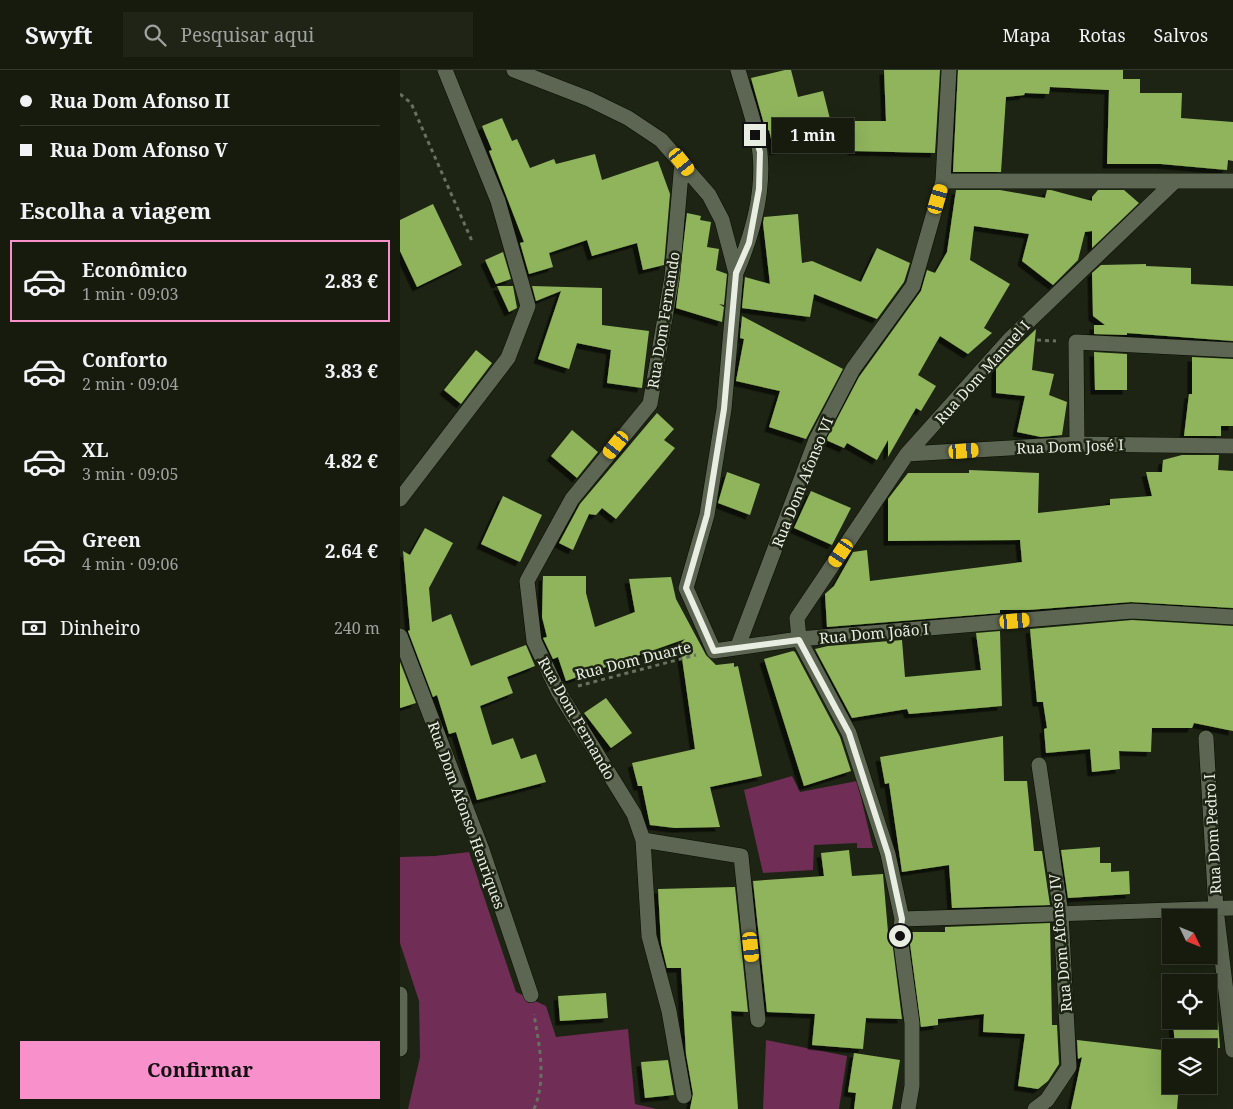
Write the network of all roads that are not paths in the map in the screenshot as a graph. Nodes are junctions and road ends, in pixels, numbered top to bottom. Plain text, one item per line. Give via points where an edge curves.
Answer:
1 (444, 70) edge
2 (514, 70) edge
3 (738, 70) edge
4 (949, 70) edge
5 (682, 162) junction
6 (1174, 180) junction
7 (943, 181) junction
8 (1233, 181) edge
9 (736, 273) junction
10 (1233, 350) edge
11 (1077, 444) junction
12 (1233, 446) edge
13 (907, 454) junction
14 (400, 500) edge
15 (1233, 617) edge
16 (400, 636) edge
17 (799, 640) junction
18 (738, 646) junction
19 (1206, 738) dead end
20 (1039, 765) dead end
21 (643, 840) junction
22 (1233, 908) edge
23 (1216, 909) joint
24 (1162, 911) edge
25 (1061, 914) junction
26 (902, 919) junction
27 (1218, 927) edge
28 (400, 994) edge
29 (531, 995) road end
30 (758, 1020) dead end
31 (400, 1049) edge
32 (1232, 1050) edge
33 (684, 1096) dead end
34 (908, 1109) edge
35 (1035, 1109) edge

1 - 14 street via 498,201 528,306 508,358
2 - 5 street via 628,118 661,140
3 - 9 street via 760,152 759,189 749,243
4 - 7 street, Rua Dom Afonso VI
5 - 9 street via 709,195 722,220
5 - 21 street, Rua Dom Fernando via 672,277 650,404 572,499 527,582 534,641 558,691 634,814
6 - 7 street
6 - 8 street
6 - 13 street, Rua Dom Manuel I via 1010,338
7 - 18 street, Rua Dom Afonso VI via 913,286 853,369 816,440
9 - 18 street, Rua Dom João I via 724,409 707,515 686,588 714,651
10 - 11 street via 1076,342
11 - 12 street, Rua Dom José I
11 - 13 street, Rua Dom José I
13 - 17 street, Rua Dom Manuel I via 796,618
15 - 17 street, Rua Dom João I via 1132,611
16 - 29 street, Rua Dom Afonso Henriques via 482,850
17 - 18 street, Rua Dom João I
17 - 26 street via 849,733 888,854
19 - 23 street, Rua Dom Pedro I
20 - 25 street, Rua Dom Afonso IV
21 - 30 street via 742,856
21 - 33 street, Rua Dom Fernando via 649,936 670,1012
22 - 23 street
24 - 25 street
25 - 26 street
25 - 35 street, Rua Dom Afonso IV via 1069,1067 1047,1100
26 - 34 street via 900,936 912,1024 912,1086
27 - 32 street, Rua Dom Pedro I
28 - 31 street

